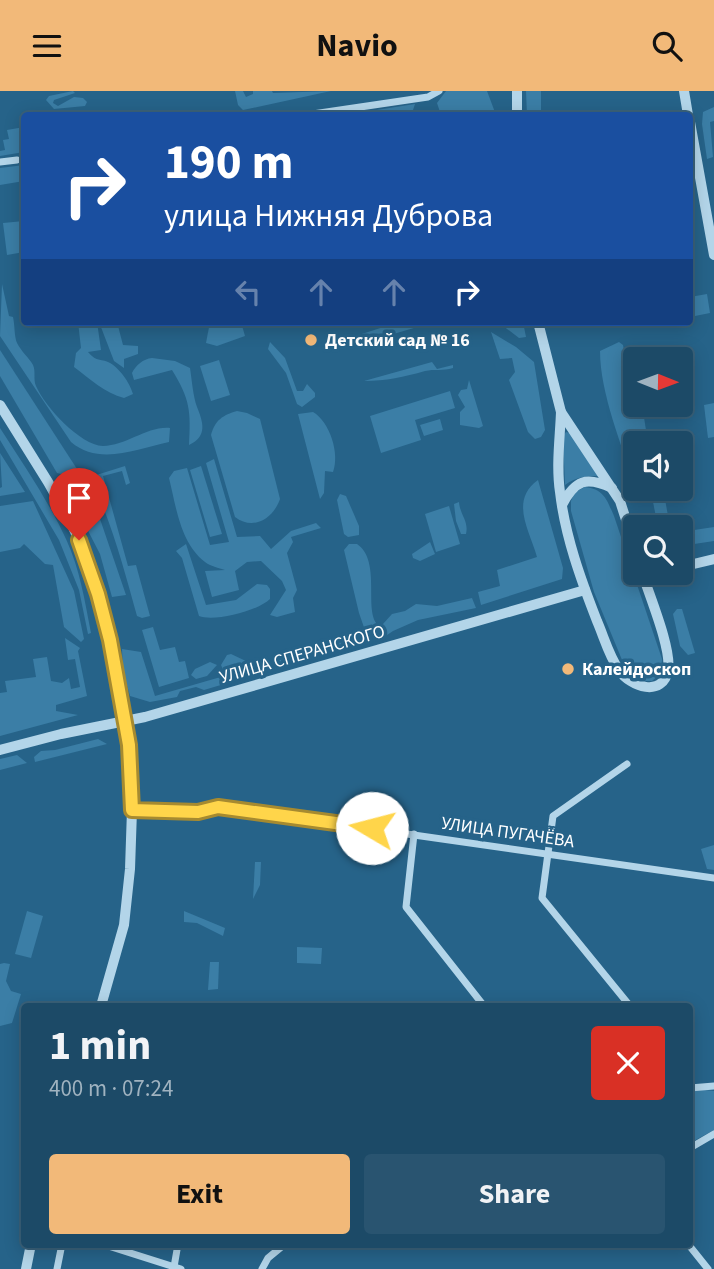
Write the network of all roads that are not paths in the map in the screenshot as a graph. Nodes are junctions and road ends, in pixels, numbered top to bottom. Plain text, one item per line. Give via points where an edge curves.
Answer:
1 (439, 91) edge
2 (517, 91) edge
3 (684, 91) edge
4 (326, 112) edge
5 (517, 112) edge
6 (688, 112) edge
7 (693, 139) edge
8 (17, 160) dead end
9 (0, 162) edge
10 (714, 255) edge
11 (539, 326) edge
12 (0, 405) edge
13 (561, 412) junction
14 (613, 489) junction
15 (562, 505) junction
16 (624, 515) edge
17 (714, 559) edge
18 (693, 564) edge
19 (646, 585) edge
20 (585, 590) junction
21 (124, 720) junction
22 (0, 750) edge
23 (627, 764) dead end
24 (132, 810) junction
25 (414, 834) junction
26 (548, 853) junction
27 (714, 878) edge
28 (103, 1003) edge
29 (482, 1003) edge
30 (628, 1003) edge
31 (693, 1084) edge
32 (714, 1086) edge
33 (714, 1134) edge
34 (693, 1146) edge
35 (30, 1248) edge
36 (61, 1248) edge
37 (114, 1248) edge
38 (178, 1248) edge
39 (280, 1248) edge
40 (691, 1248) edge
41 (177, 1268) edge
42 (26, 1269) edge
43 (57, 1269) edge
44 (262, 1269) edge
45 (709, 1269) edge

1 - 4 street via 428,97
2 - 5 street
3 - 6 street
7 - 10 street
8 - 9 street
11 - 13 street
12 - 21 street via 54,492 86,558 107,628
13 - 14 street
13 - 15 street
14 - 15 street via 597,481 580,483 570,488
14 - 16 street
15 - 20 street
17 - 18 street
19 - 20 street via 669,657 668,673 652,687 636,685 620,672
20 - 21 street, УЛИЦА СПЕРАНСКОГО
21 - 22 street, УЛИЦА СПЕРАНСКОГО
21 - 24 street
23 - 26 street via 553,817
24 - 25 street, УЛИЦА ПУГАЧЁВА via 198,812 218,807
24 - 28 street via 124,925
25 - 26 street, УЛИЦА ПУГАЧЁВА
25 - 29 street via 406,907
26 - 27 street, УЛИЦА ПУГАЧЁВА
26 - 30 street via 542,898
31 - 32 street
33 - 34 street
35 - 42 street
36 - 43 street
37 - 41 street
38 - 41 street
39 - 44 street
40 - 45 street

